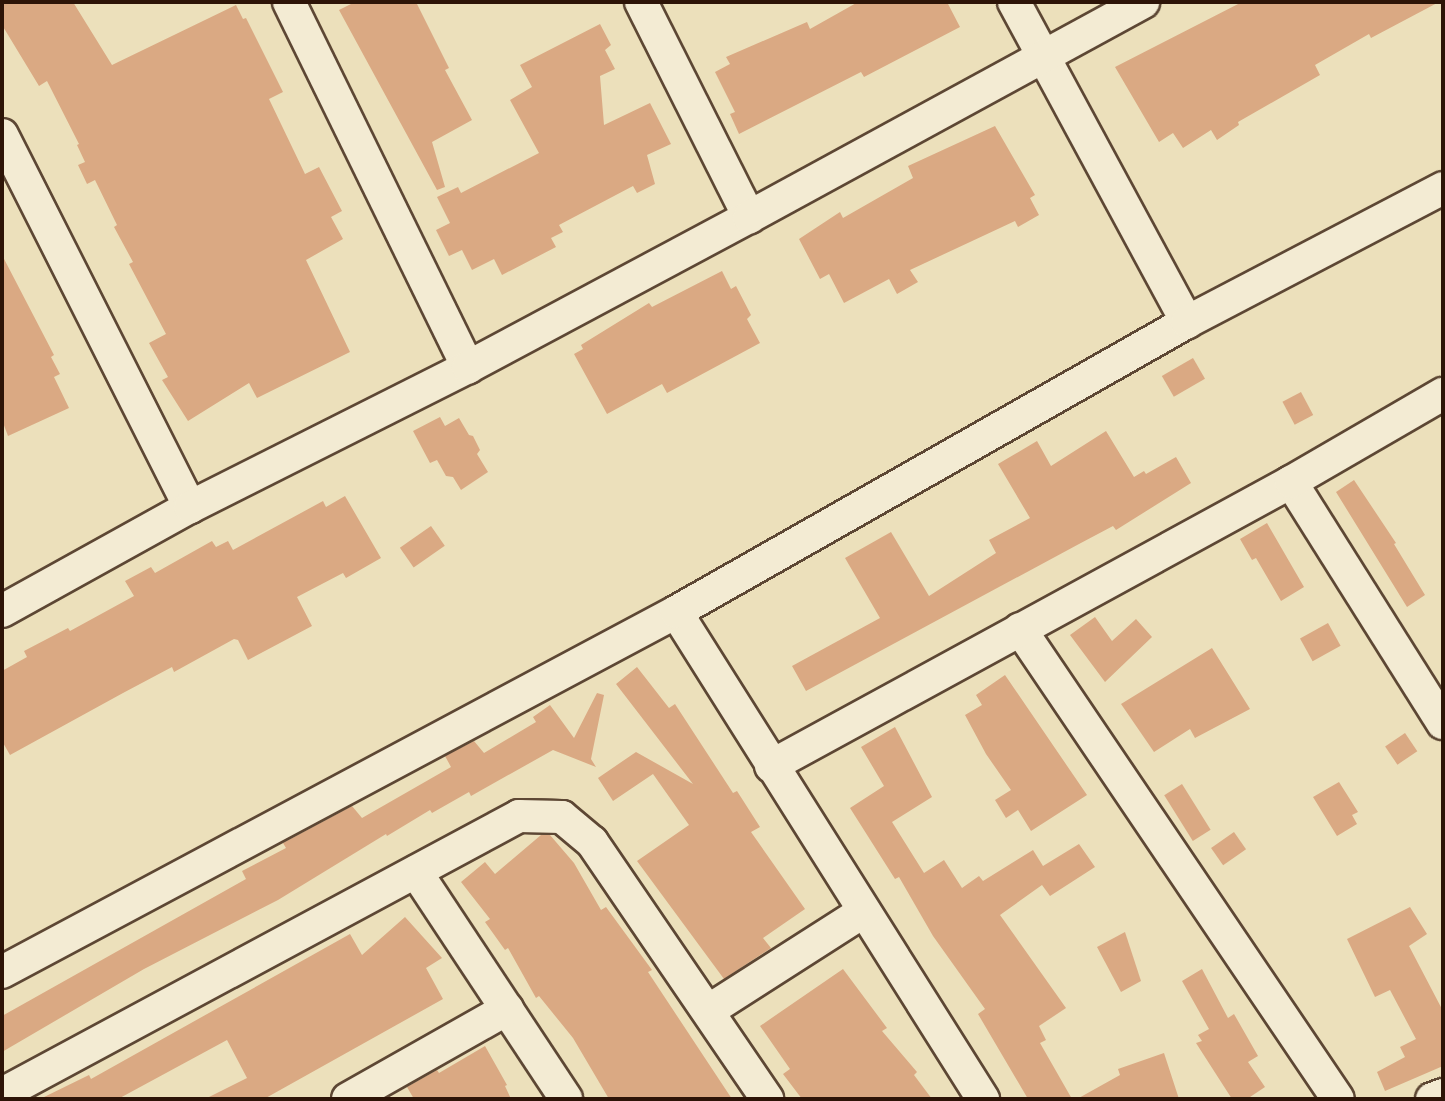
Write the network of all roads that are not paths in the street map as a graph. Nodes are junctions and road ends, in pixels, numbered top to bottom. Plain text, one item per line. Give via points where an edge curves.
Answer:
1 (289, 2) edge
2 (641, 2) edge
3 (1014, 2) edge
4 (1143, 2) edge
5 (1041, 57) junction
6 (2, 135) edge
7 (1443, 188) edge
8 (749, 217) junction
9 (1186, 322) junction
10 (468, 367) junction
11 (1443, 394) edge
12 (1291, 482) junction
13 (190, 506) junction
14 (2, 611) edge
15 (676, 612) junction
16 (1020, 629) junction
17 (1443, 723) edge
18 (771, 766) junction
19 (416, 872) junction
20 (863, 912) junction
21 (2, 972) edge
22 (506, 1009) junction
23 (708, 1011) junction
24 (2, 1094) edge
25 (1443, 1095) edge
26 (348, 1099) edge
27 (566, 1099) edge
28 (767, 1099) edge
29 (983, 1099) edge
30 (1338, 1099) edge
31 (1432, 1099) edge

1 - 10 street
2 - 8 street
3 - 5 street
4 - 5 street
5 - 8 street
5 - 9 street
6 - 13 street
7 - 9 street
8 - 10 street
9 - 15 street
10 - 13 street
11 - 12 street
12 - 16 street
12 - 17 street
13 - 14 street
15 - 18 street
15 - 21 street
16 - 18 street
16 - 30 street
18 - 20 street
19 - 22 street
19 - 23 street via 519,816 562,817 592,842
19 - 24 street
20 - 23 street
20 - 29 street
22 - 26 street
22 - 27 street
23 - 28 street
25 - 31 street

